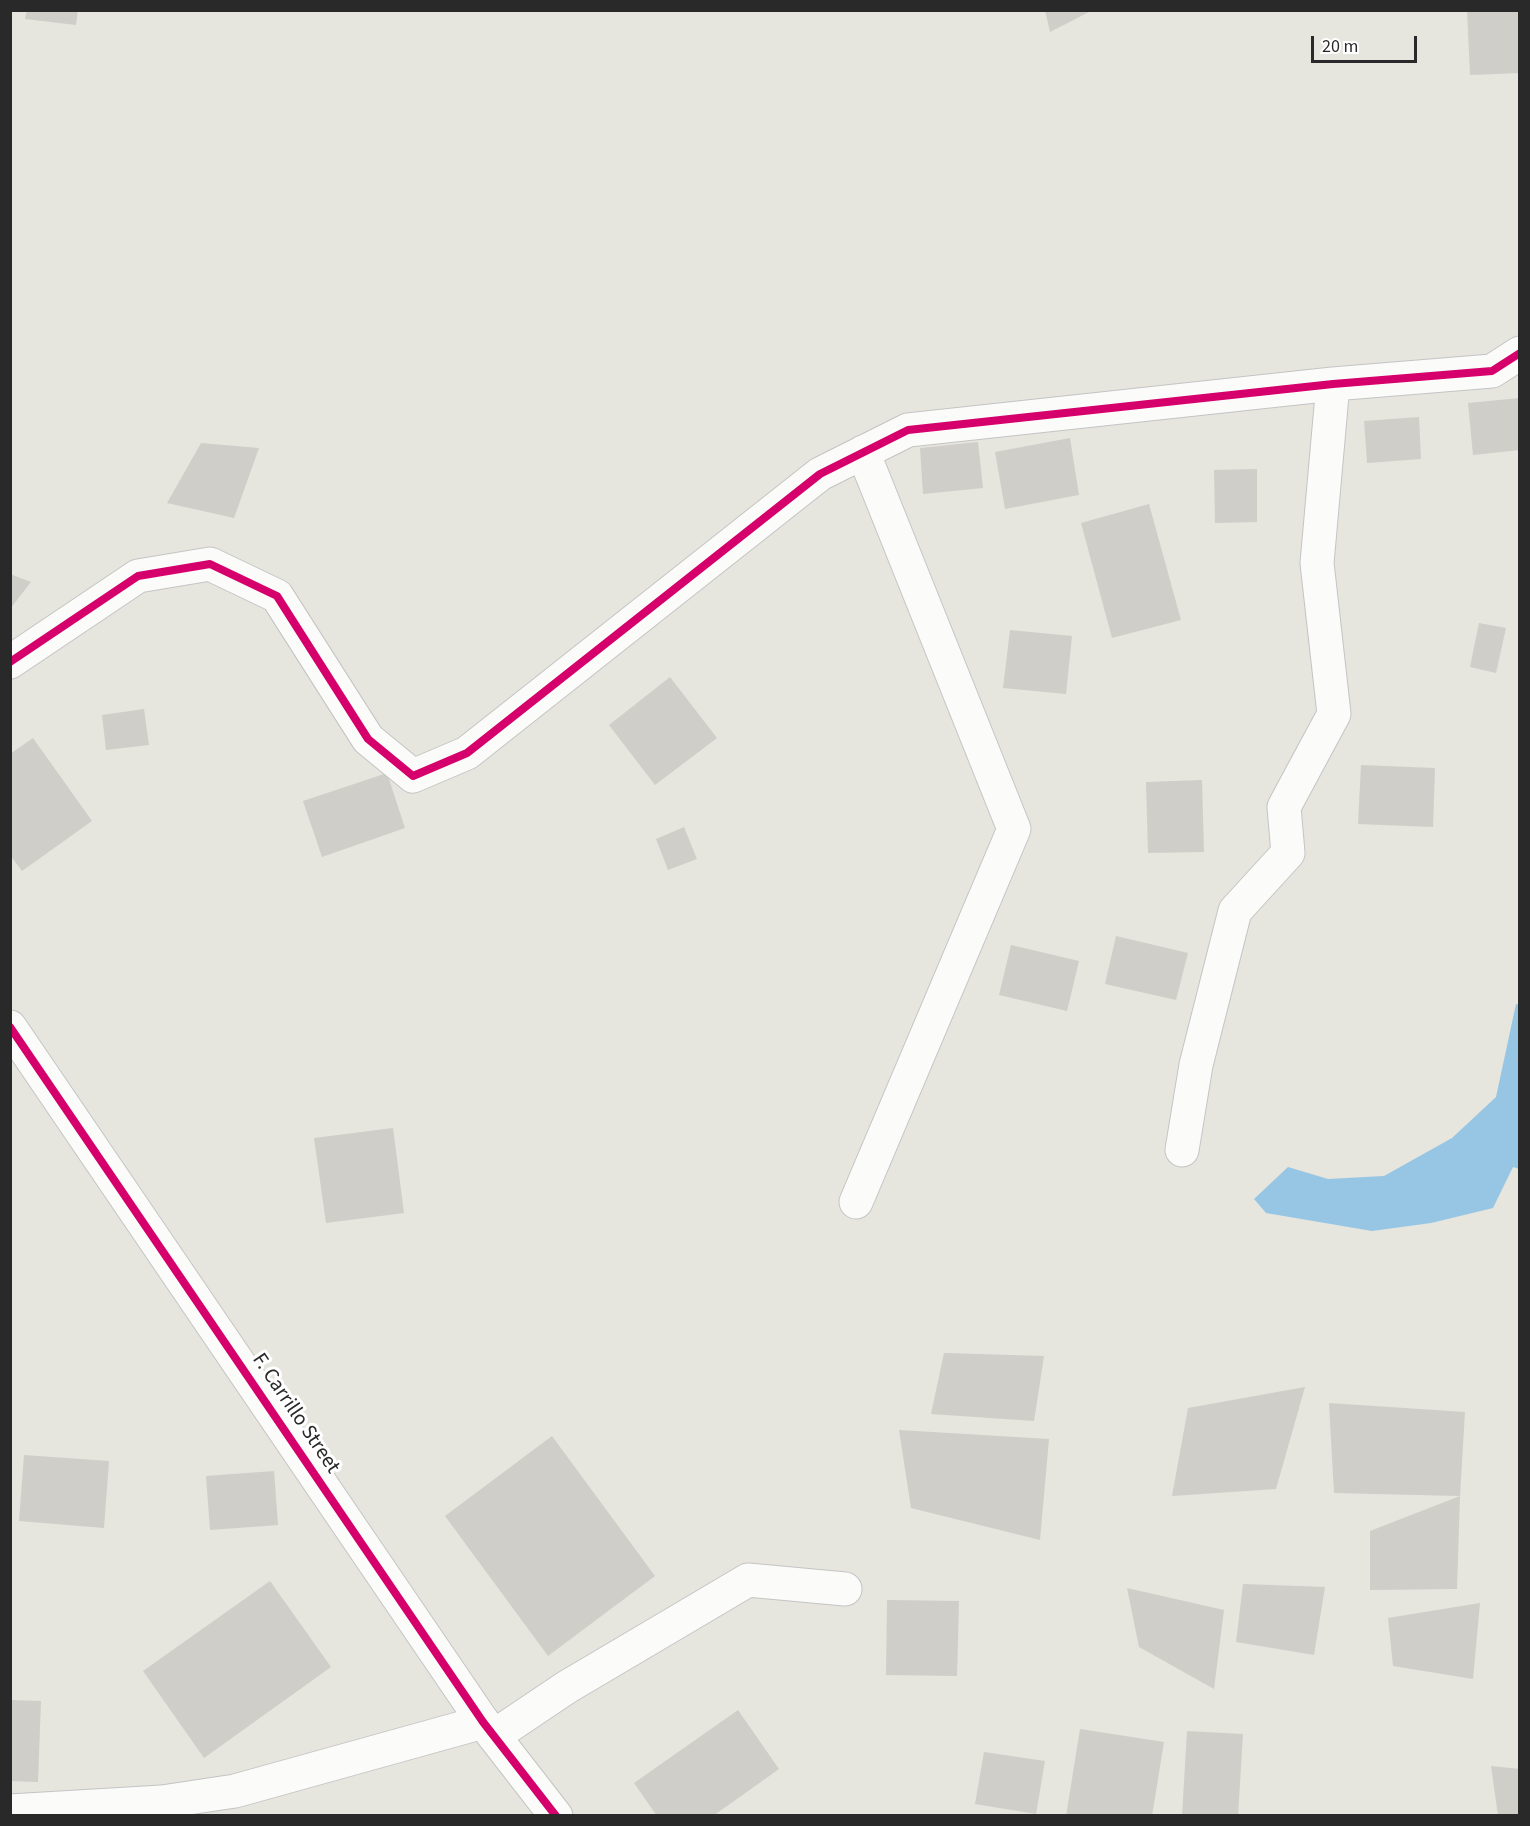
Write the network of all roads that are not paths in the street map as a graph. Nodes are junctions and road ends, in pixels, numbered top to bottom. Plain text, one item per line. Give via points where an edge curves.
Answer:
1 (1520, 352) edge
2 (1333, 384) junction
3 (863, 452) junction
4 (10, 662) edge
5 (10, 1028) edge
6 (1182, 1150) dead end
7 (856, 1202) dead end
8 (845, 1589) dead end
9 (488, 1729) junction
10 (10, 1811) edge
11 (556, 1815) edge

1 - 2 street via 1492,371
2 - 3 street via 908,430
2 - 6 street via 1317,563 1334,714 1284,807 1288,853 1235,911 1196,1065
3 - 4 street via 820,474 466,753 413,776 368,739 277,596 210,564 138,576
3 - 7 street via 1014,829
5 - 9 street, F. Carrillo Street
8 - 9 street via 748,1580
9 - 10 street via 235,1791 162,1802
9 - 11 street, F. Carrillo Street

